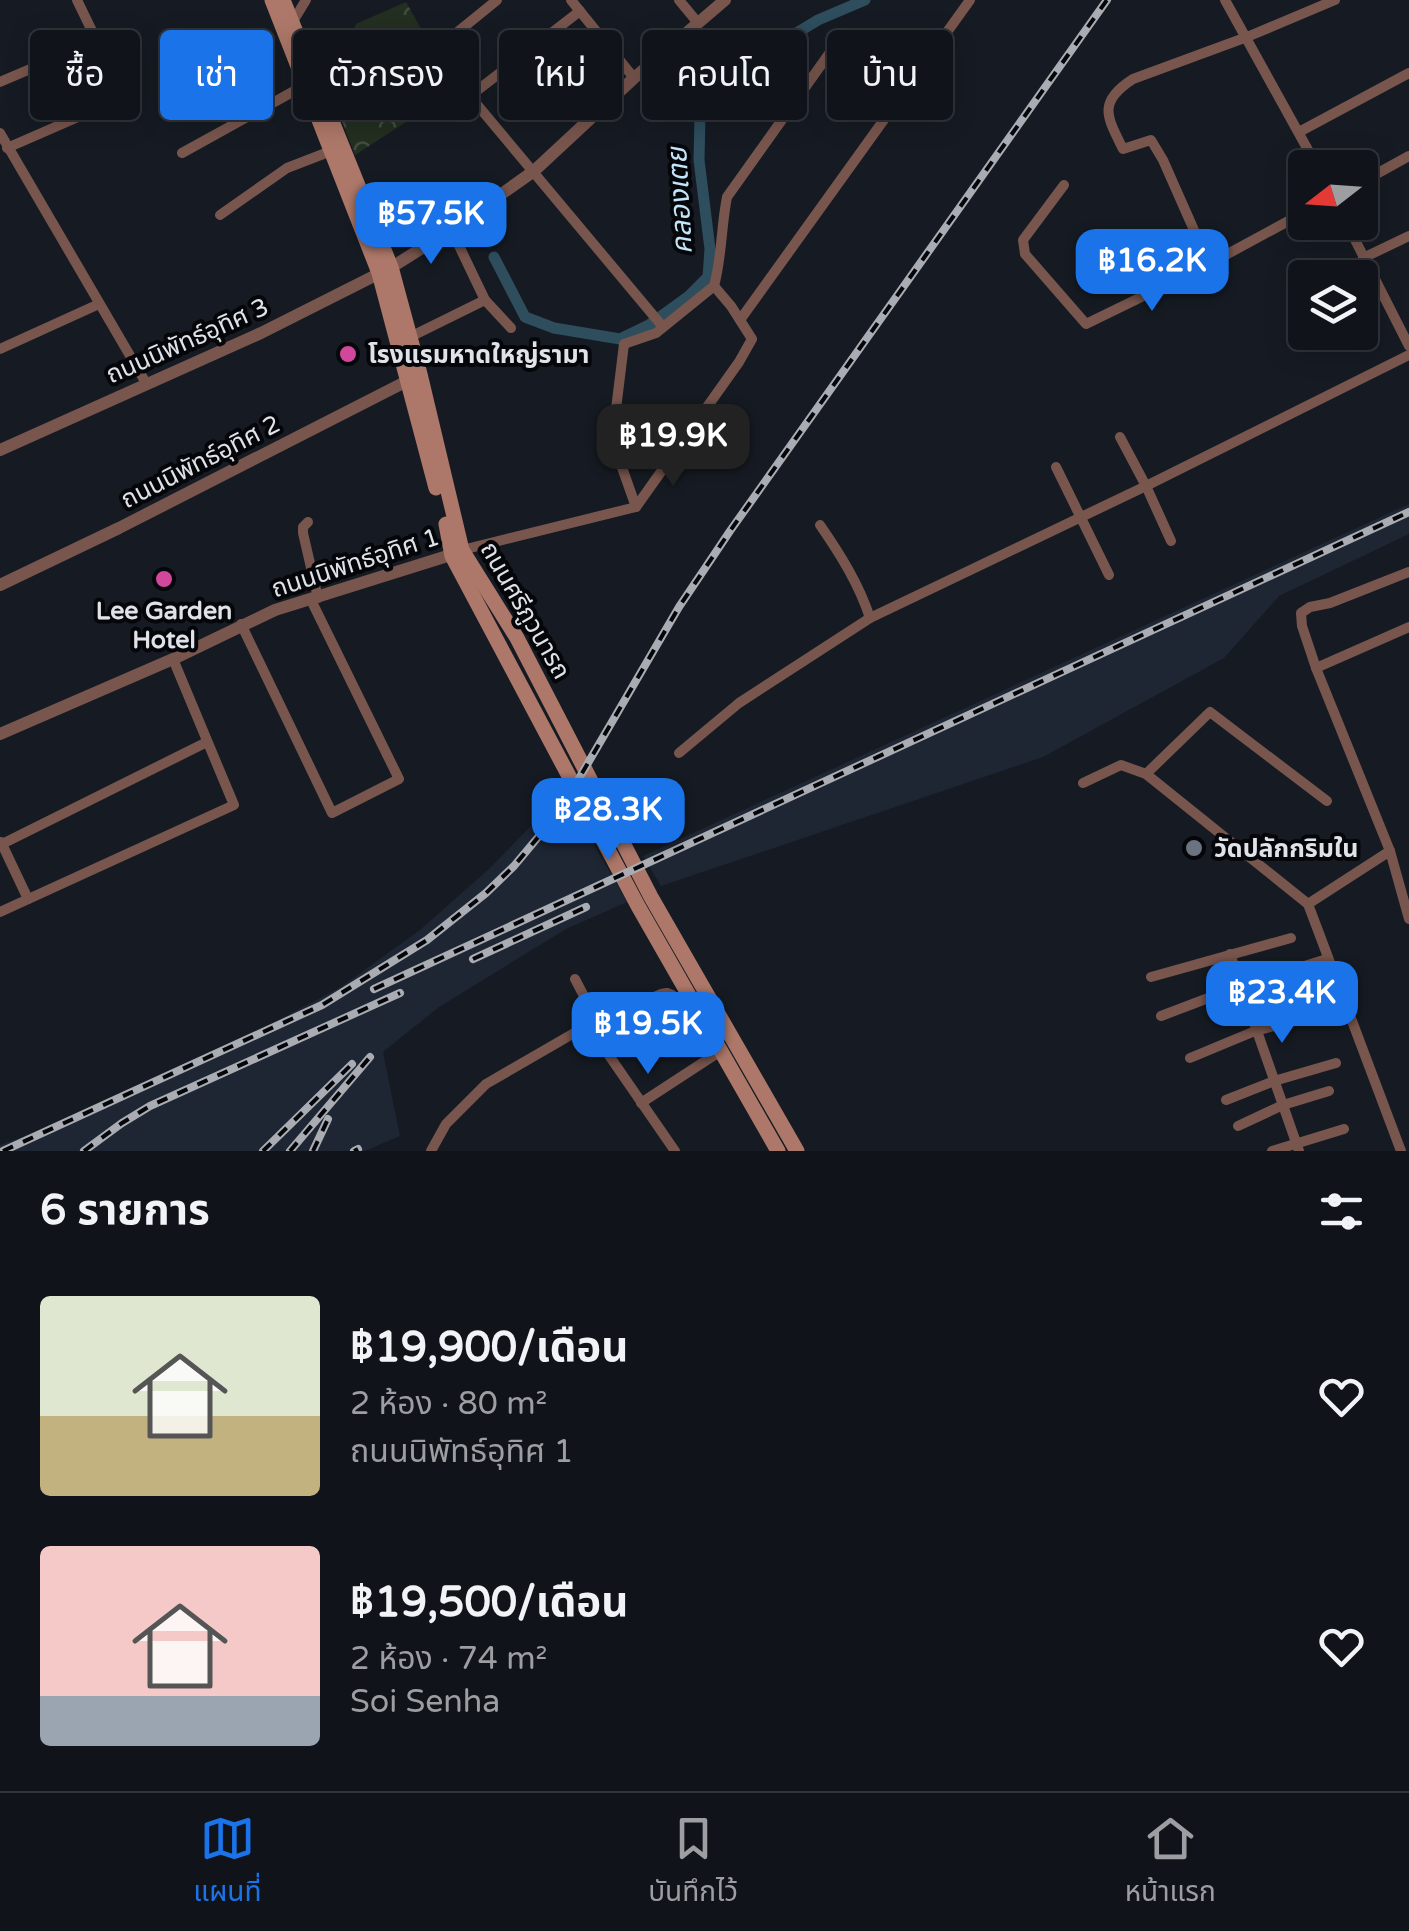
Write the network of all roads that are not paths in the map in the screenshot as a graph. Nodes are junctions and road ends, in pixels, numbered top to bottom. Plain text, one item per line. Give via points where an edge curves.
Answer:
1 (78, 0) edge
2 (272, 0) edge
3 (283, 0) edge
4 (306, 0) edge
5 (497, 0) edge
6 (571, 0) edge
7 (679, 0) edge
8 (725, 0) edge
9 (970, 0) edge
10 (1226, 0) edge
11 (1294, 0) edge
12 (1336, 0) edge
13 (580, 11) junction
14 (1300, 13) junction
15 (698, 23) junction
16 (292, 24) junction
17 (91, 30) edge
18 (460, 30) edge
19 (949, 30) edge
20 (1247, 36) junction
21 (293, 56) edge
22 (827, 57) edge
23 (30, 69) edge
24 (1409, 73) edge
25 (634, 78) junction
26 (0, 82) edge
27 (479, 89) edge
28 (293, 91) edge
29 (479, 106) edge
30 (73, 120) edge
31 (318, 120) edge
32 (886, 120) edge
33 (0, 132) edge
34 (1299, 132) junction
35 (7, 148) junction
36 (1308, 150) edge
37 (331, 151) junction
38 (182, 153) dead end
39 (1409, 156) edge
40 (534, 170) junction
41 (1378, 172) edge
42 (1064, 185) dead end
43 (220, 215) dead end
44 (1288, 221) edge
45 (452, 229) junction
46 (1409, 236) edge
47 (1354, 240) edge
48 (1363, 258) junction
49 (1208, 264) junction
50 (385, 270) junction
51 (714, 286) junction
52 (486, 300) junction
53 (99, 304) junction
54 (740, 320) junction
55 (663, 327) junction
56 (511, 328) dead end
57 (410, 337) junction
58 (1409, 346) edge
59 (0, 349) edge
60 (1409, 356) edge
61 (414, 377) junction
62 (146, 383) junction
63 (1120, 438) dead end
64 (0, 450) edge
65 (1056, 467) dead end
66 (1146, 486) junction
67 (636, 507) junction
68 (1080, 518) junction
69 (308, 522) dead end
70 (820, 525) dead end
71 (1171, 541) dead end
72 (457, 553) junction
73 (1409, 572) edge
74 (1109, 575) dead end
75 (0, 585) edge
76 (314, 599) junction
77 (870, 618) junction
78 (242, 624) junction
79 (1409, 627) edge
80 (173, 659) junction
81 (1316, 668) junction
82 (0, 734) edge
83 (207, 742) junction
84 (679, 753) dead end
85 (1146, 774) junction
86 (1083, 783) dead end
87 (1327, 800) dead end
88 (1, 842) edge
89 (1392, 856) junction
90 (1409, 857) edge
91 (28, 900) junction
92 (1308, 904) junction
93 (0, 912) edge
94 (1409, 919) edge
95 (1290, 938) dead end
96 (1230, 954) junction
97 (1328, 958) junction
98 (1151, 977) dead end
99 (575, 978) dead end
100 (1240, 986) junction
101 (1161, 1016) dead end
102 (1312, 1016) dead end
103 (592, 1023) junction
104 (1255, 1031) junction
105 (716, 1054) junction
106 (1190, 1058) dead end
107 (1336, 1063) dead end
108 (1274, 1080) junction
109 (1330, 1091) dead end
110 (1226, 1100) dead end
111 (642, 1103) junction
112 (1283, 1105) junction
113 (1238, 1126) dead end
114 (1344, 1130) dead end
115 (1297, 1146) edge
116 (432, 1151) edge
117 (675, 1151) edge
118 (778, 1151) edge
119 (796, 1151) edge
120 (1272, 1151) edge
121 (1401, 1151) edge

1 - 17 street
2 - 21 main road, ถนนศรีภูวนารถ
3 - 16 main road, ถนนศรีภูวนารถ
4 - 16 street
5 - 18 street
6 - 13 street
7 - 15 street
8 - 15 street, ถนนนิพัทธ์อุทิศ 3
9 - 19 street
10 - 20 street
11 - 14 street
12 - 14 street
13 - 25 street
13 - 27 street
14 - 20 street
15 - 25 street, ถนนนิพัทธ์อุทิศ 3
16 - 50 main road, ถนนศรีภูวนารถ
20 - 34 street
20 - 49 street via 1133,79 1110,103 1108,119 1123,149 1151,140
22 - 51 street via 727,197
23 - 26 street
24 - 34 street
25 - 40 street, ถนนนิพัทธ์อุทิศ 3
28 - 38 street
29 - 40 street
30 - 35 street
31 - 37 main road, ถนนศรีภูวนารถ
32 - 54 street
33 - 35 street
34 - 36 street
35 - 53 street
37 - 43 street via 287,168
37 - 50 main road, ถนนศรีภูวนารถ
39 - 41 street
40 - 45 street, ถนนนิพัทธ์อุทิศ 3
40 - 55 street
42 - 49 street via 1024,240 1025,254 1086,324
44 - 49 street
45 - 50 street, ถนนนิพัทธ์อุทิศ 3
45 - 52 street
46 - 48 street
47 - 48 street
48 - 58 street
50 - 57 main road, ถนนศรีภูวนารถ
50 - 61 main road, ถนนศรีภูวนารถ
50 - 62 street, ถนนนิพัทธ์อุทิศ 3
51 - 54 street
51 - 55 street
52 - 56 street
52 - 57 street
53 - 59 street
53 - 62 street
54 - 67 street via 752,339
55 - 67 street via 624,344 621,359 620,458
57 - 61 main road, ถนนศรีภูวนารถ
60 - 66 street
61 - 72 main road, ถนนศรีภูวนารถ
61 - 75 street, ถนนนิพัทธ์อุทิศ 2
62 - 64 street, ถนนนิพัทธ์อุทิศ 3
63 - 66 street
65 - 68 street
66 - 68 street
66 - 71 street
67 - 72 street, ถนนนิพัทธ์อุทิศ 1
68 - 74 street
68 - 77 street
69 - 76 street via 303,533
70 - 77 street via 844,559
72 - 76 street, ถนนนิพัทธ์อุทิศ 1
72 - 105 main road, ถนนศรีภูวนารถ
72 - 119 main road, ถนนศรีภูวนารถ via 517,638 651,897
73 - 81 street via 1304,609 1302,626
76 - 78 street, ถนนนิพัทธ์อุทิศ 1
76 - 78 street via 399,780 332,813
77 - 84 street via 739,703
78 - 80 street, ถนนนิพัทธ์อุทิศ 1
79 - 81 street
80 - 82 street, ถนนนิพัทธ์อุทิศ 1
80 - 83 street
81 - 89 street
83 - 88 street
83 - 91 street via 234,805
85 - 86 street via 1121,766
85 - 87 street via 1210,712
85 - 92 street
88 - 91 street
89 - 90 street
89 - 92 street
89 - 94 street
91 - 93 street
92 - 97 street
95 - 96 street
96 - 98 street
96 - 100 street
97 - 100 street
97 - 121 street
99 - 103 street
100 - 101 street
100 - 104 street
102 - 104 street
103 - 105 street via 667,993
103 - 111 street
103 - 116 street via 481,1088 446,1124
104 - 106 street
104 - 108 street
105 - 111 street
105 - 118 main road, ถนนศรีภูวนารถ
107 - 108 street
108 - 110 street
108 - 112 street
109 - 112 street
111 - 117 street
112 - 113 street
112 - 115 street
114 - 115 street
115 - 120 street

